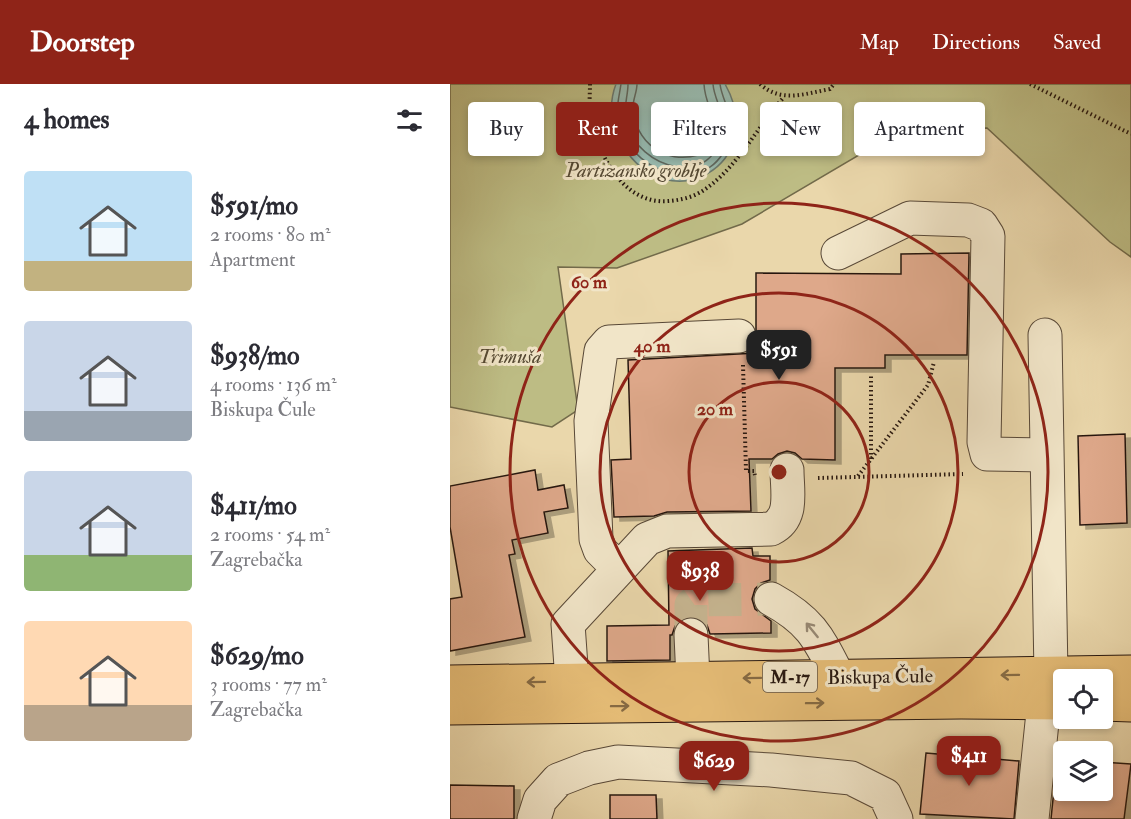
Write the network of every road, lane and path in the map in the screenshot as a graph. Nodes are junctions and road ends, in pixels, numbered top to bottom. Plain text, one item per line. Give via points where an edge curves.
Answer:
1 (590, 84) edge
2 (760, 84) edge
3 (834, 84) edge
4 (1030, 84) edge
5 (784, 97) junction
6 (1131, 134) edge
7 (838, 253) dead end
8 (1045, 335) dead end
9 (739, 336) joint
10 (934, 362) dead end
11 (871, 375) dead end
12 (987, 454) junction
13 (1047, 455) junction
14 (871, 459) junction
15 (787, 474) joint
16 (858, 477) junction
17 (757, 529) junction
18 (618, 568) junction
19 (771, 599) tunnel mouth
20 (691, 634) tunnel mouth
21 (1131, 672) edge
22 (838, 676) junction
23 (1113, 677) edge
24 (693, 679) junction
25 (572, 681) junction
26 (450, 682) edge
27 (1053, 693) edge
28 (1113, 704) edge
29 (1131, 705) edge
30 (450, 708) edge
31 (534, 819) edge
32 (896, 819) edge
33 (1032, 819) edge

1 - 5 path via 591,122 605,161 627,188 653,202 681,200 702,191 730,168
2 - 5 path via 770,93
3 - 5 path via 830,89
4 - 6 path
7 - 12 street via 910,218 968,220 981,225 988,236 984,442
8 - 13 street
9 - 17 path via 743,336 746,471 754,471 755,475
9 - 18 street via 609,342 601,351 591,421 596,539 600,550
10 - 14 path via 928,385
11 - 14 path
12 - 13 street
12 - 16 path via 974,470 962,475
13 - 27 street
14 - 16 path
15 - 16 path
15 - 17 street via 787,513 782,523 771,529
17 - 18 street via 667,531 647,539
18 - 25 street via 568,624
22 -> 19 street via 816,633 796,613
20 - 24 street
21 - 23 main road, Biskupa Čule / M-17
22 -> 24 main road, Biskupa Čule / M-17
27 -> 22 main road, Biskupa Čule / M-17
24 - 25 main road, Biskupa Čule / M-17
25 -> 26 main road, Biskupa Čule / M-17
30 -> 27 main road, Biskupa Čule / M-17
27 - 33 street
28 - 29 main road
31 - 32 street via 540,800 558,780 618,762 851,778 885,795

